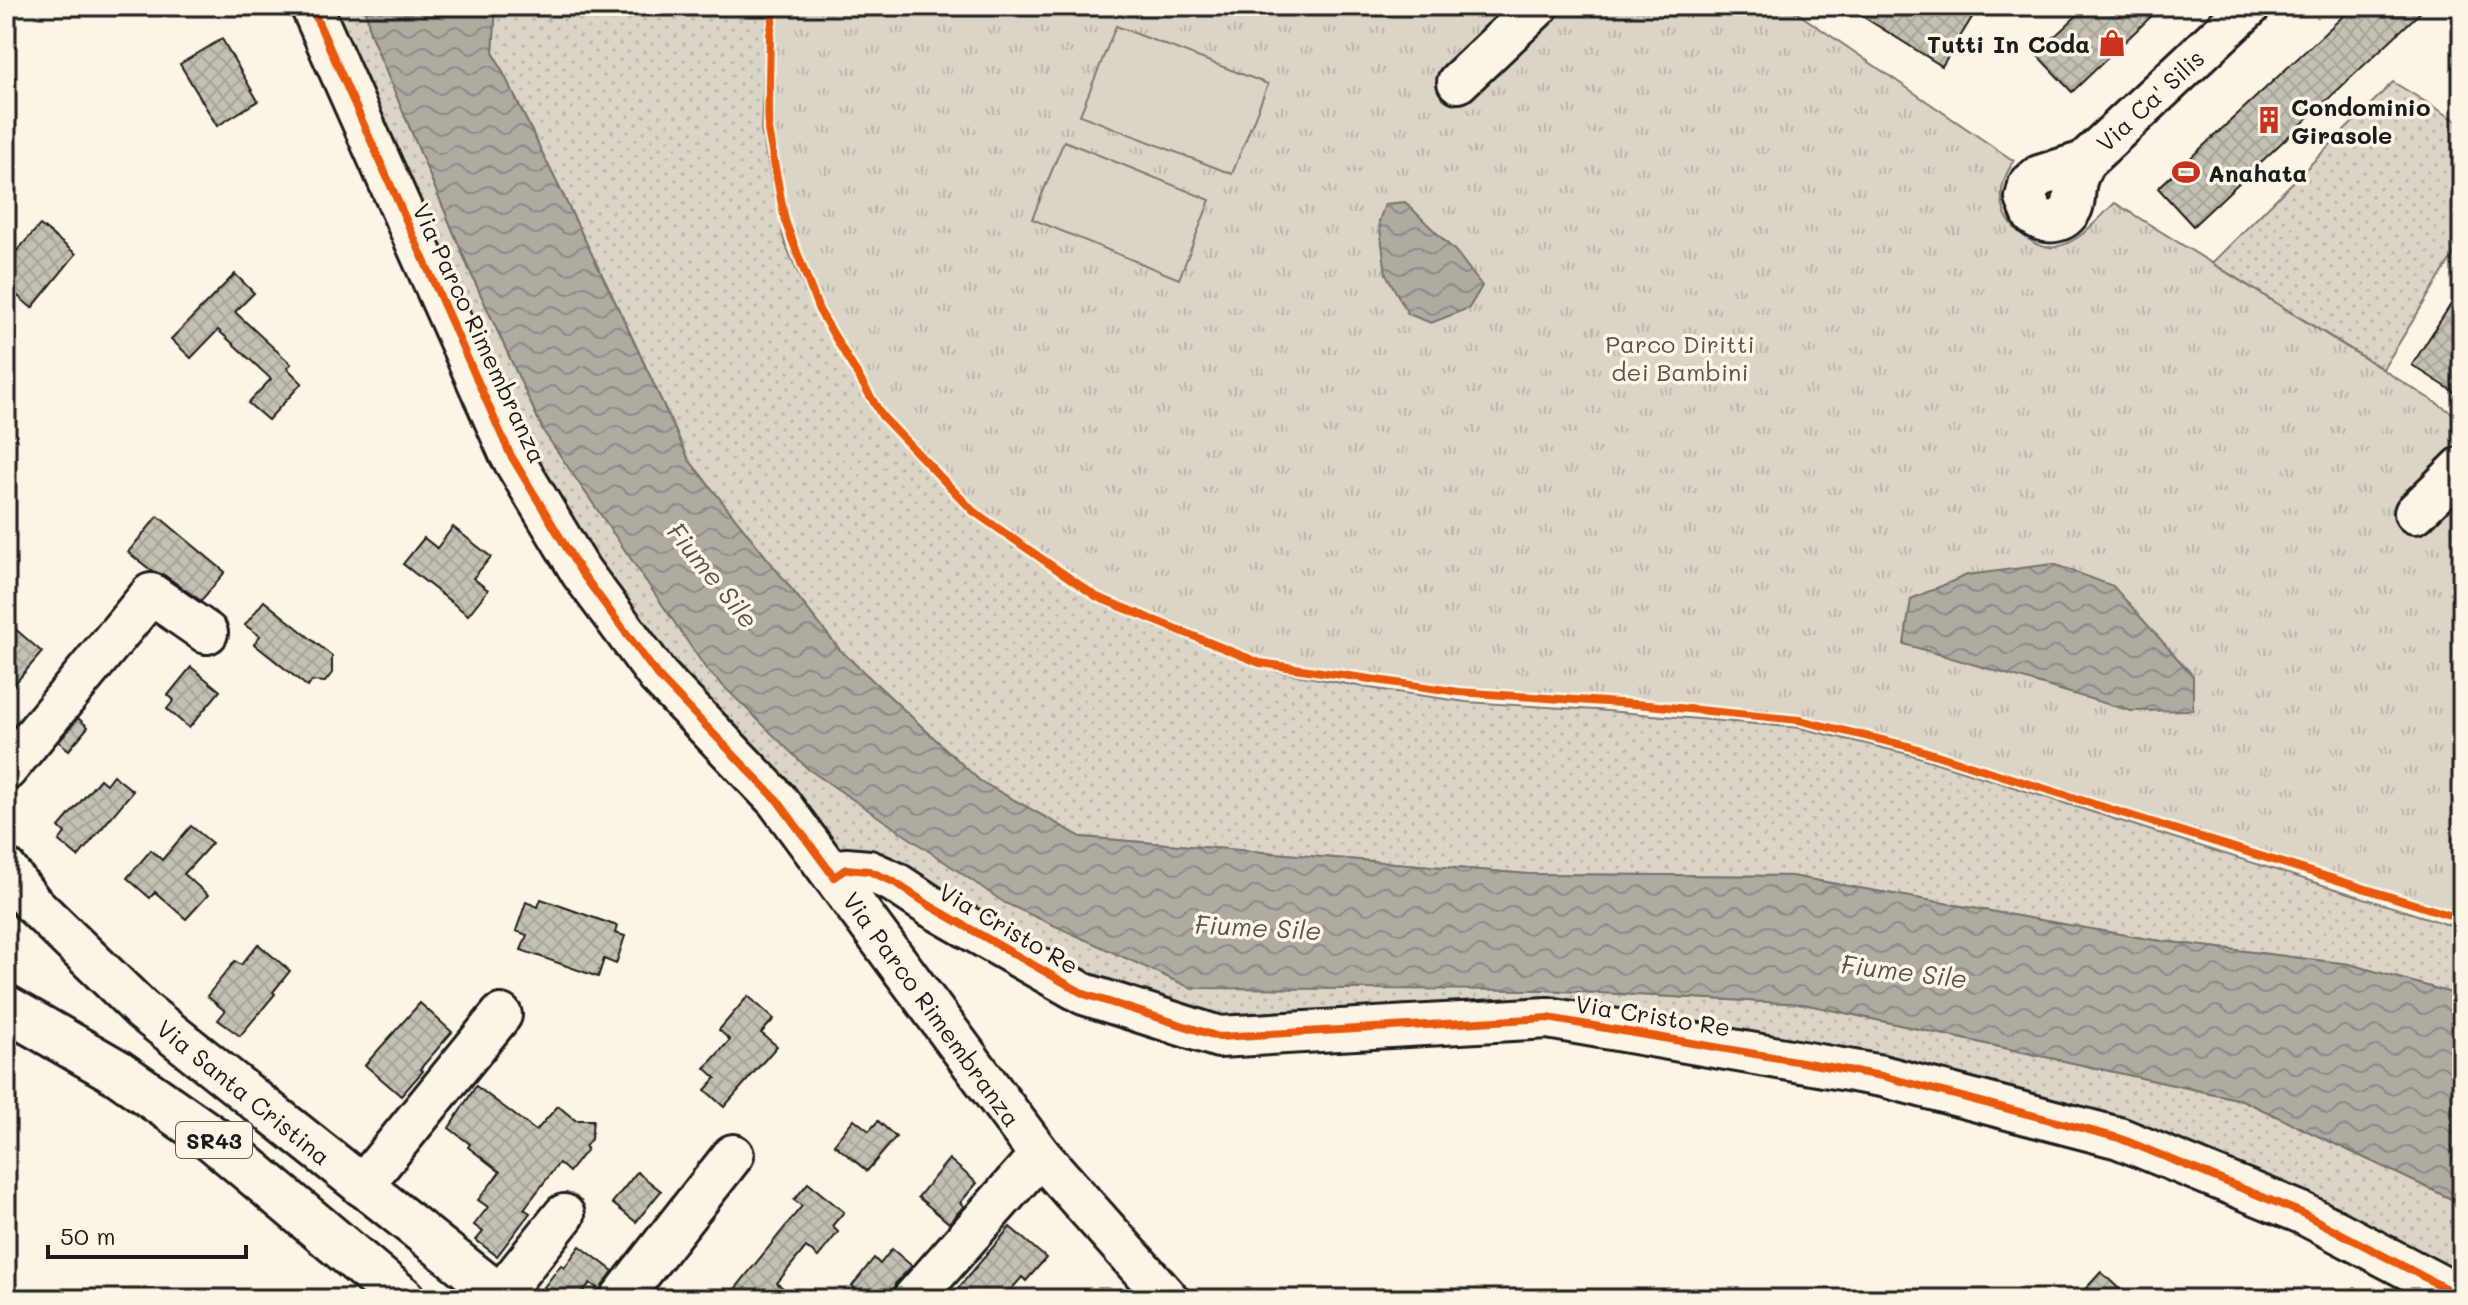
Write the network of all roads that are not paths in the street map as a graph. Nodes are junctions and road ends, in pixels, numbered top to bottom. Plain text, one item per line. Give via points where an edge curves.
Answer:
1 (311, 6) edge
2 (1538, 6) edge
3 (2250, 6) edge
4 (1458, 82) dead end
5 (2084, 162) dead end
6 (2462, 467) edge
7 (2415, 513) dead end
8 (207, 633) dead end
9 (6, 770) edge
10 (6, 869) edge
11 (834, 877) junction
12 (6, 1008) edge
13 (501, 1015) dead end
14 (733, 1155) dead end
15 (1040, 1155) junction
16 (362, 1186) junction
17 (564, 1215) dead end
18 (502, 1297) edge
19 (2462, 1297) edge
20 (403, 1299) edge
21 (620, 1299) edge
22 (913, 1299) edge
23 (1168, 1299) edge

1 - 11 street, Via Parco Rimembranza via 510,454 581,572 658,676 777,800
2 - 4 street
3 - 5 street, Via Ca' Silis
6 - 7 street
8 - 9 street via 151,594
10 - 16 street, Via Santa Cristina via 31,902 142,1010
11 - 15 street, Via Parco Rimembranza
11 - 19 street, Via Cristo Re via 846,869 869,871 1084,994 1219,1037 1548,1018 1897,1079 2119,1138 2302,1213
12 - 20 main road, SR43 via 117,1072 213,1139
13 - 16 street
14 - 21 street
15 - 22 street
15 - 23 street, Via Parco Rimembranza
16 - 18 street, Via Santa Cristina
17 - 18 street, Via Santa Cristina

